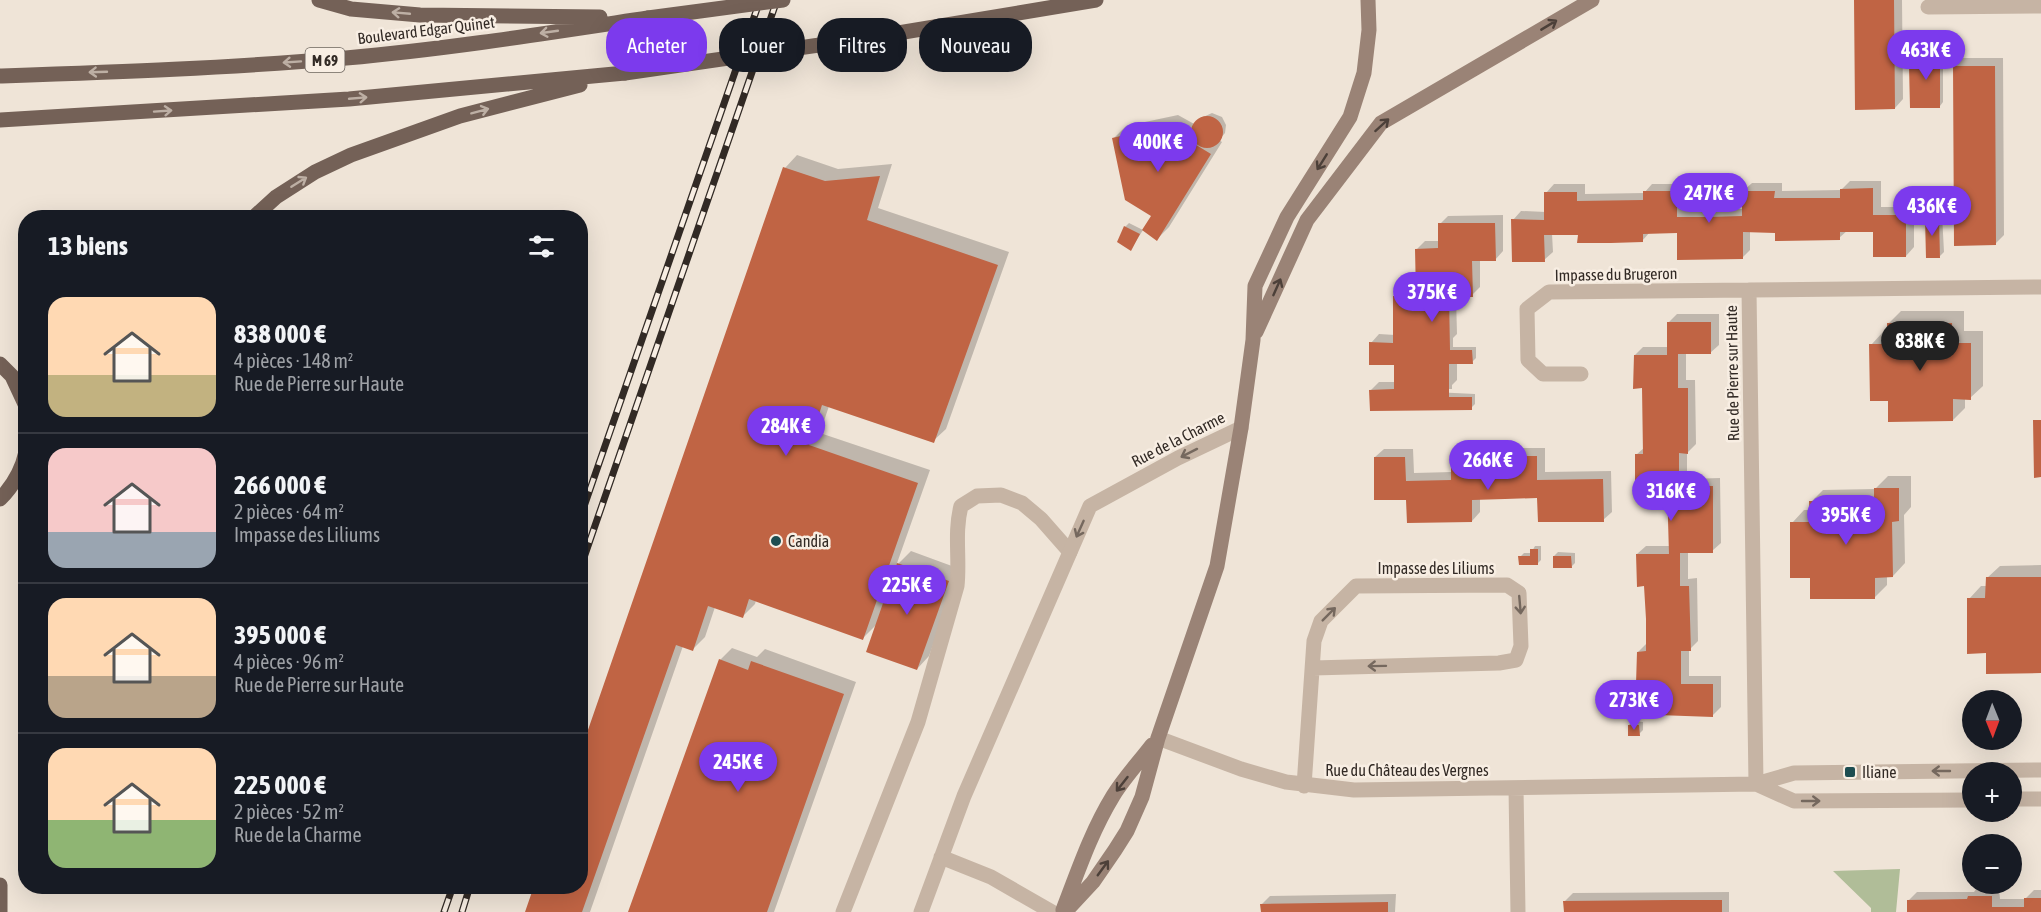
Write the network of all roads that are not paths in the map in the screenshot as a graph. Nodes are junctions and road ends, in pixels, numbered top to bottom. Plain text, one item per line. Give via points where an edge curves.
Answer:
1 (319, 0) edge
2 (783, 0) edge
3 (1096, 0) edge
4 (1368, 0) edge
5 (1592, 0) edge
6 (1928, 6) dead end
7 (2041, 6) edge
8 (648, 18) joint
9 (606, 24) edge
10 (625, 73) junction
11 (0, 76) edge
12 (0, 120) edge
13 (262, 210) edge
14 (2041, 286) edge
15 (1749, 290) junction
16 (1253, 340) junction
17 (0, 364) edge
18 (1581, 374) dead end
19 (18, 389) edge
20 (1241, 428) junction
21 (18, 474) edge
22 (0, 499) edge
23 (1070, 552) junction
24 (1313, 668) junction
25 (1158, 738) junction
26 (2041, 770) edge
27 (1756, 784) junction
28 (1304, 786) junction
29 (1516, 788) junction
30 (2022, 799) edge
31 (2041, 799) edge
32 (1962, 800) edge
33 (941, 857) junction
34 (0, 885) edge
35 (0, 912) edge
36 (843, 912) edge
37 (921, 912) edge
38 (1053, 912) edge
39 (1064, 912) edge
40 (1518, 912) edge

8 -> 1 main road via 420,15 351,9
2 - 8 main road, Boulevard Edgar Quinet / M 69, bridge
3 - 10 main road, bridge
4 -> 16 main road via 1364,73 1350,117 1287,217 1255,286
16 -> 5 main road via 1307,220 1381,123
6 - 7 street
9 -> 11 main road, Boulevard Edgar Quinet / M 69 via 346,58
12 -> 10 main road via 349,99
13 -> 10 main road via 315,172 351,155 460,116
14 - 15 street, Rue de Pierre sur Haute
15 - 18 street, Impasse du Brugeron via 1549,292 1527,309 1528,360 1543,374
15 - 27 street, Rue de Pierre sur Haute
16 - 20 main road
17 - 19 main road
20 -> 23 street, Rue de la Charme via 1090,506
20 - 25 main road, Rue de la Charme via 1216,566
21 - 22 main road
23 - 33 street, Rue de la Charme
23 - 36 street via 1022,503 1001,495 977,496 961,507 957,521 957,586 918,722
24 -> 24 street, Impasse des Liliums via 1314,641 1321,621 1356,586 1507,585 1519,593 1521,646 1516,660
24 - 28 street, Impasse des Liliums
25 - 28 street, Rue du Château des Vergnes via 1241,769
25 -> 39 main road via 1101,817
39 -> 25 main road, Rue de la Charme via 1093,882 1127,831 1142,797
26 -> 27 street, Rue du Château des Vergnes via 1794,773
27 - 29 street, Rue du Château des Vergnes
27 -> 32 street, Rue du Château des Vergnes via 1794,801
28 - 29 street, Rue du Château des Vergnes via 1354,790
29 - 40 street
30 - 31 street
33 - 37 street, Rue de la Charme
33 - 38 street via 991,877
34 - 35 main road

